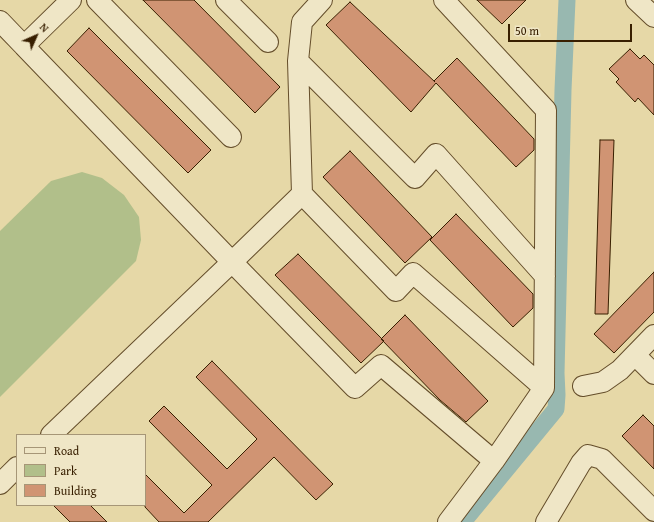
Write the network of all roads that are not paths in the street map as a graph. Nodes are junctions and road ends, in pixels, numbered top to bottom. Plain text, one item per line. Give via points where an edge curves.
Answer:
1 (71, 0) edge
2 (97, 0) edge
3 (226, 0) edge
4 (322, 0) edge
5 (444, 0) edge
6 (636, 0) edge
7 (654, 17) edge
8 (0, 21) edge
9 (268, 42) dead end
10 (24, 46) junction
11 (298, 61) junction
12 (231, 137) dead end
13 (302, 194) junction
14 (232, 262) junction
15 (545, 276) junction
16 (654, 334) edge
17 (635, 355) junction
18 (654, 374) edge
19 (583, 386) dead end
20 (544, 388) junction
21 (52, 434) edge
22 (494, 461) junction
23 (16, 468) edge
24 (0, 484) edge
25 (654, 511) edge
26 (448, 522) edge
27 (546, 522) edge

1 - 10 lane
2 - 12 lane
3 - 9 lane
4 - 11 lane via 302,22
5 - 15 lane via 546,110
6 - 7 lane
8 - 10 lane
10 - 14 lane
11 - 13 lane
11 - 15 lane via 415,178 436,154
13 - 14 lane
13 - 20 lane via 396,291 413,273
14 - 21 lane
14 - 22 lane via 355,388 381,365
15 - 20 lane
16 - 17 lane
17 - 18 lane
17 - 19 lane via 603,382
20 - 22 lane
22 - 26 lane
23 - 24 lane
25 - 27 lane via 602,459 588,455

